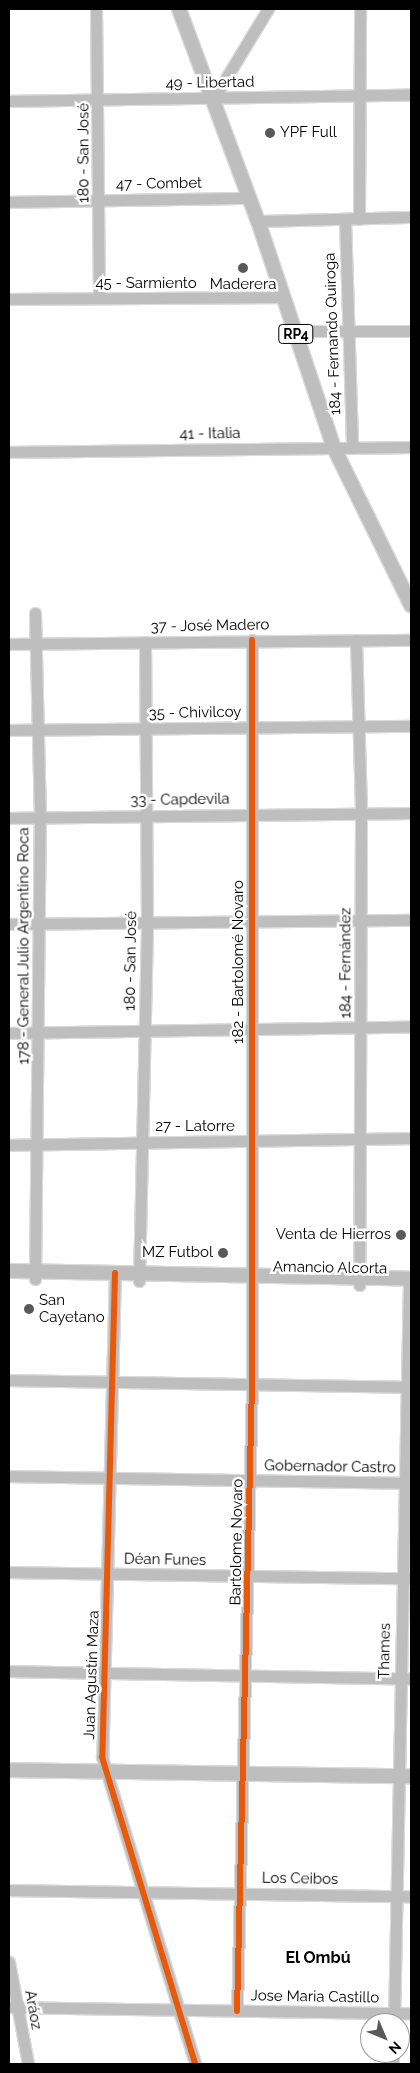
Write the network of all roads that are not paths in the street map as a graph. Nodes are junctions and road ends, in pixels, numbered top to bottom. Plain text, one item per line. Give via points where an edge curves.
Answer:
1 (96, 9) edge
2 (179, 9) edge
3 (268, 9) edge
4 (360, 9) edge
5 (411, 95) edge
6 (360, 96) junction
7 (214, 98) junction
8 (99, 100) junction
9 (9, 101) edge
10 (249, 198) junction
11 (100, 200) junction
12 (9, 202) edge
13 (411, 217) edge
14 (345, 219) junction
15 (359, 219) junction
16 (258, 221) junction
17 (99, 298) junction
18 (283, 298) junction
19 (9, 299) edge
20 (348, 331) junction
21 (411, 331) edge
22 (297, 336) junction
23 (411, 447) edge
24 (334, 448) junction
25 (352, 448) junction
26 (9, 452) edge
27 (411, 605) edge
28 (36, 613) dead end
29 (252, 640) junction
30 (356, 640) junction
31 (411, 640) edge
32 (145, 642) junction
33 (9, 644) edge
34 (38, 644) junction
35 (252, 726) junction
36 (359, 726) junction
37 (411, 726) edge
38 (146, 729) junction
39 (9, 730) edge
40 (40, 730) junction
41 (361, 813) junction
42 (411, 813) edge
43 (252, 814) junction
44 (146, 816) junction
45 (9, 818) edge
46 (40, 818) junction
47 (361, 920) junction
48 (411, 920) edge
49 (251, 922) junction
50 (146, 923) junction
51 (9, 924) edge
52 (38, 924) junction
53 (362, 1026) junction
54 (411, 1026) edge
55 (251, 1027) junction
56 (145, 1028) junction
57 (39, 1032) junction
58 (9, 1033) edge
59 (411, 1138) edge
60 (360, 1139) junction
61 (39, 1142) junction
62 (144, 1142) junction
63 (251, 1142) junction
64 (9, 1145) edge
65 (9, 1271) edge
66 (35, 1275) junction
67 (115, 1277) junction
68 (139, 1277) junction
69 (9, 1278) edge
70 (250, 1280) junction
71 (359, 1282) junction
72 (410, 1283) edge
73 (9, 1380) edge
74 (112, 1382) junction
75 (252, 1384) junction
76 (408, 1386) edge
77 (9, 1476) edge
78 (109, 1477) junction
79 (250, 1481) junction
80 (407, 1483) edge
81 (9, 1572) edge
82 (107, 1574) junction
83 (249, 1576) junction
84 (406, 1578) edge
85 (9, 1671) edge
86 (104, 1672) junction
87 (248, 1676) junction
88 (406, 1678) edge
89 (9, 1770) edge
90 (104, 1772) junction
91 (246, 1775) junction
92 (405, 1776) edge
93 (9, 1890) edge
94 (142, 1892) junction
95 (240, 1893) junction
96 (396, 1896) junction
97 (411, 1896) edge
98 (9, 1962) edge
99 (13, 2007) edge
100 (177, 2010) junction
101 (237, 2010) junction
102 (394, 2013) edge
103 (360, 2016) edge
104 (28, 2064) edge
105 (195, 2064) edge

1 - 8 street, 180 - San José
2 - 7 main road, RP4
3 - 7 street
4 - 6 street
5 - 6 street, 49 - Libertad
6 - 7 street, 49 - Libertad
6 - 15 street
7 - 8 street, 49 - Libertad
7 - 10 main road, RP4
8 - 9 street, 49 - Libertad
8 - 11 street, 180 - San José
10 - 11 street, 47 - Combet
10 - 16 main road, RP4
11 - 12 street, 47 - Combet
11 - 17 street, 180 - San José
13 - 15 street
14 - 15 street
14 - 16 street
14 - 20 street, 184 - Fernando Quiroga
16 - 18 main road, RP4
17 - 18 street, 45 - Sarmiento
17 - 19 street, 45 - Sarmiento
18 - 22 main road, RP4
20 - 21 street
20 - 22 street
20 - 25 street, 184 - Fernando Quiroga
22 - 24 main road, RP4
23 - 25 street, 41 - Italia
24 - 25 street, 41 - Italia
24 - 26 street, 41 - Italia
24 - 27 main road, RP4
28 - 34 street, 178 - General Julio Argentino Roca
29 - 30 street, 37 - José Madero
29 - 32 street, 37 - José Madero
29 - 35 street, 182 - Bartolomé Novaro
30 - 31 street, 37 - José Madero
30 - 36 street, 184 - Fernández
32 - 34 street, 37 - José Madero
32 - 38 street, 180 - San José
33 - 34 street, 37 - José Madero
34 - 40 street, 178 - General Julio Argentino Roca
35 - 36 street, 35 - Chivilcoy
35 - 38 street, 35 - Chivilcoy
35 - 43 street, 182 - Bartolomé Novaro
36 - 37 street, 35 - Chivilcoy
36 - 41 street, 184 - Fernández
38 - 40 street, 35 - Chivilcoy
38 - 44 street, 180 - San José
39 - 40 street, 35 - Chivilcoy
40 - 46 street, 178 - General Julio Argentino Roca
41 - 42 street, 33 - Capdevila
41 - 43 street, 33 - Capdevila
41 - 47 street, 184 - Fernández
43 - 44 street, 33 - Capdevila
43 - 49 street, 182 - Bartolomé Novaro
44 - 46 street, 33 - Capdevila
44 - 50 street, 180 - San José
45 - 46 street, 33 - Capdevila
46 - 52 street, 178 - General Julio Argentino Roca
47 - 48 street
47 - 49 street
47 - 53 street, 184 - Fernández
49 - 50 street
49 - 55 street, 182 - Bartolomé Novaro
50 - 52 street
50 - 56 street, 180 - San José
51 - 52 street
52 - 57 street, 178 - General Julio Argentino Roca
53 - 54 street
53 - 55 street
53 - 60 street, 184 - Fernández
55 - 56 street
55 - 63 street, 182 - Bartolomé Novaro
56 - 57 street
56 - 62 street, 180 - San José
57 - 58 street
57 - 61 street, 178 - General Julio Argentino Roca
59 - 60 street, 27 - Latorre
60 - 63 street, 27 - Latorre
60 - 71 street, 184 - Fernández
61 - 62 street, 27 - Latorre
61 - 64 street, 27 - Latorre
61 - 66 street, 178 - General Julio Argentino Roca
62 - 63 street, 27 - Latorre
62 - 68 street, 180 - San José
63 - 70 street, 182 - Bartolomé Novaro
65 - 66 main road
66 - 67 main road
66 - 69 main road
67 - 68 main road
67 - 74 street, Juan Agustín Maza
68 - 70 main road
70 - 71 main road
70 - 75 street, Bartolome Novaro
71 - 72 main road
72 - 76 street, Thames
73 - 74 street
74 - 75 street
74 - 78 street, Juan Agustín Maza
75 - 76 street
75 - 79 street, Bartolome Novaro
76 - 80 street, Thames
77 - 78 street, Gobernador Castro
78 - 79 street, Gobernador Castro
78 - 82 street, Juan Agustín Maza
79 - 80 street, Gobernador Castro
79 - 83 street, Bartolome Novaro
80 - 84 street, Thames
81 - 82 street, Déan Funes
82 - 83 street, Déan Funes
82 - 86 street, Juan Agustín Maza
83 - 84 street, Déan Funes
83 - 87 street, Bartolome Novaro
84 - 88 street, Thames
85 - 86 street
86 - 87 street
86 - 90 street, Juan Agustín Maza
87 - 88 street
87 - 91 street, Bartolome Novaro
88 - 92 street, Thames
89 - 90 main road
90 - 91 main road
90 - 94 street, Juan Agustín Maza
91 - 92 main road
91 - 95 street, Bartolome Novaro
92 - 96 street, Thames
93 - 94 street, Los Ceibos
94 - 95 street, Los Ceibos
94 - 100 street, Juan Agustín Maza
95 - 96 street, Los Ceibos
95 - 101 street, Bartolome Novaro
96 - 97 street, Los Ceibos
96 - 102 street, Thames
98 - 99 street, Aráoz
99 - 100 street, Jose Maria Castillo
99 - 104 street, Aráoz
100 - 101 street, Jose Maria Castillo
100 - 105 street, Juan Agustín Maza
101 - 103 street, Jose Maria Castillo

